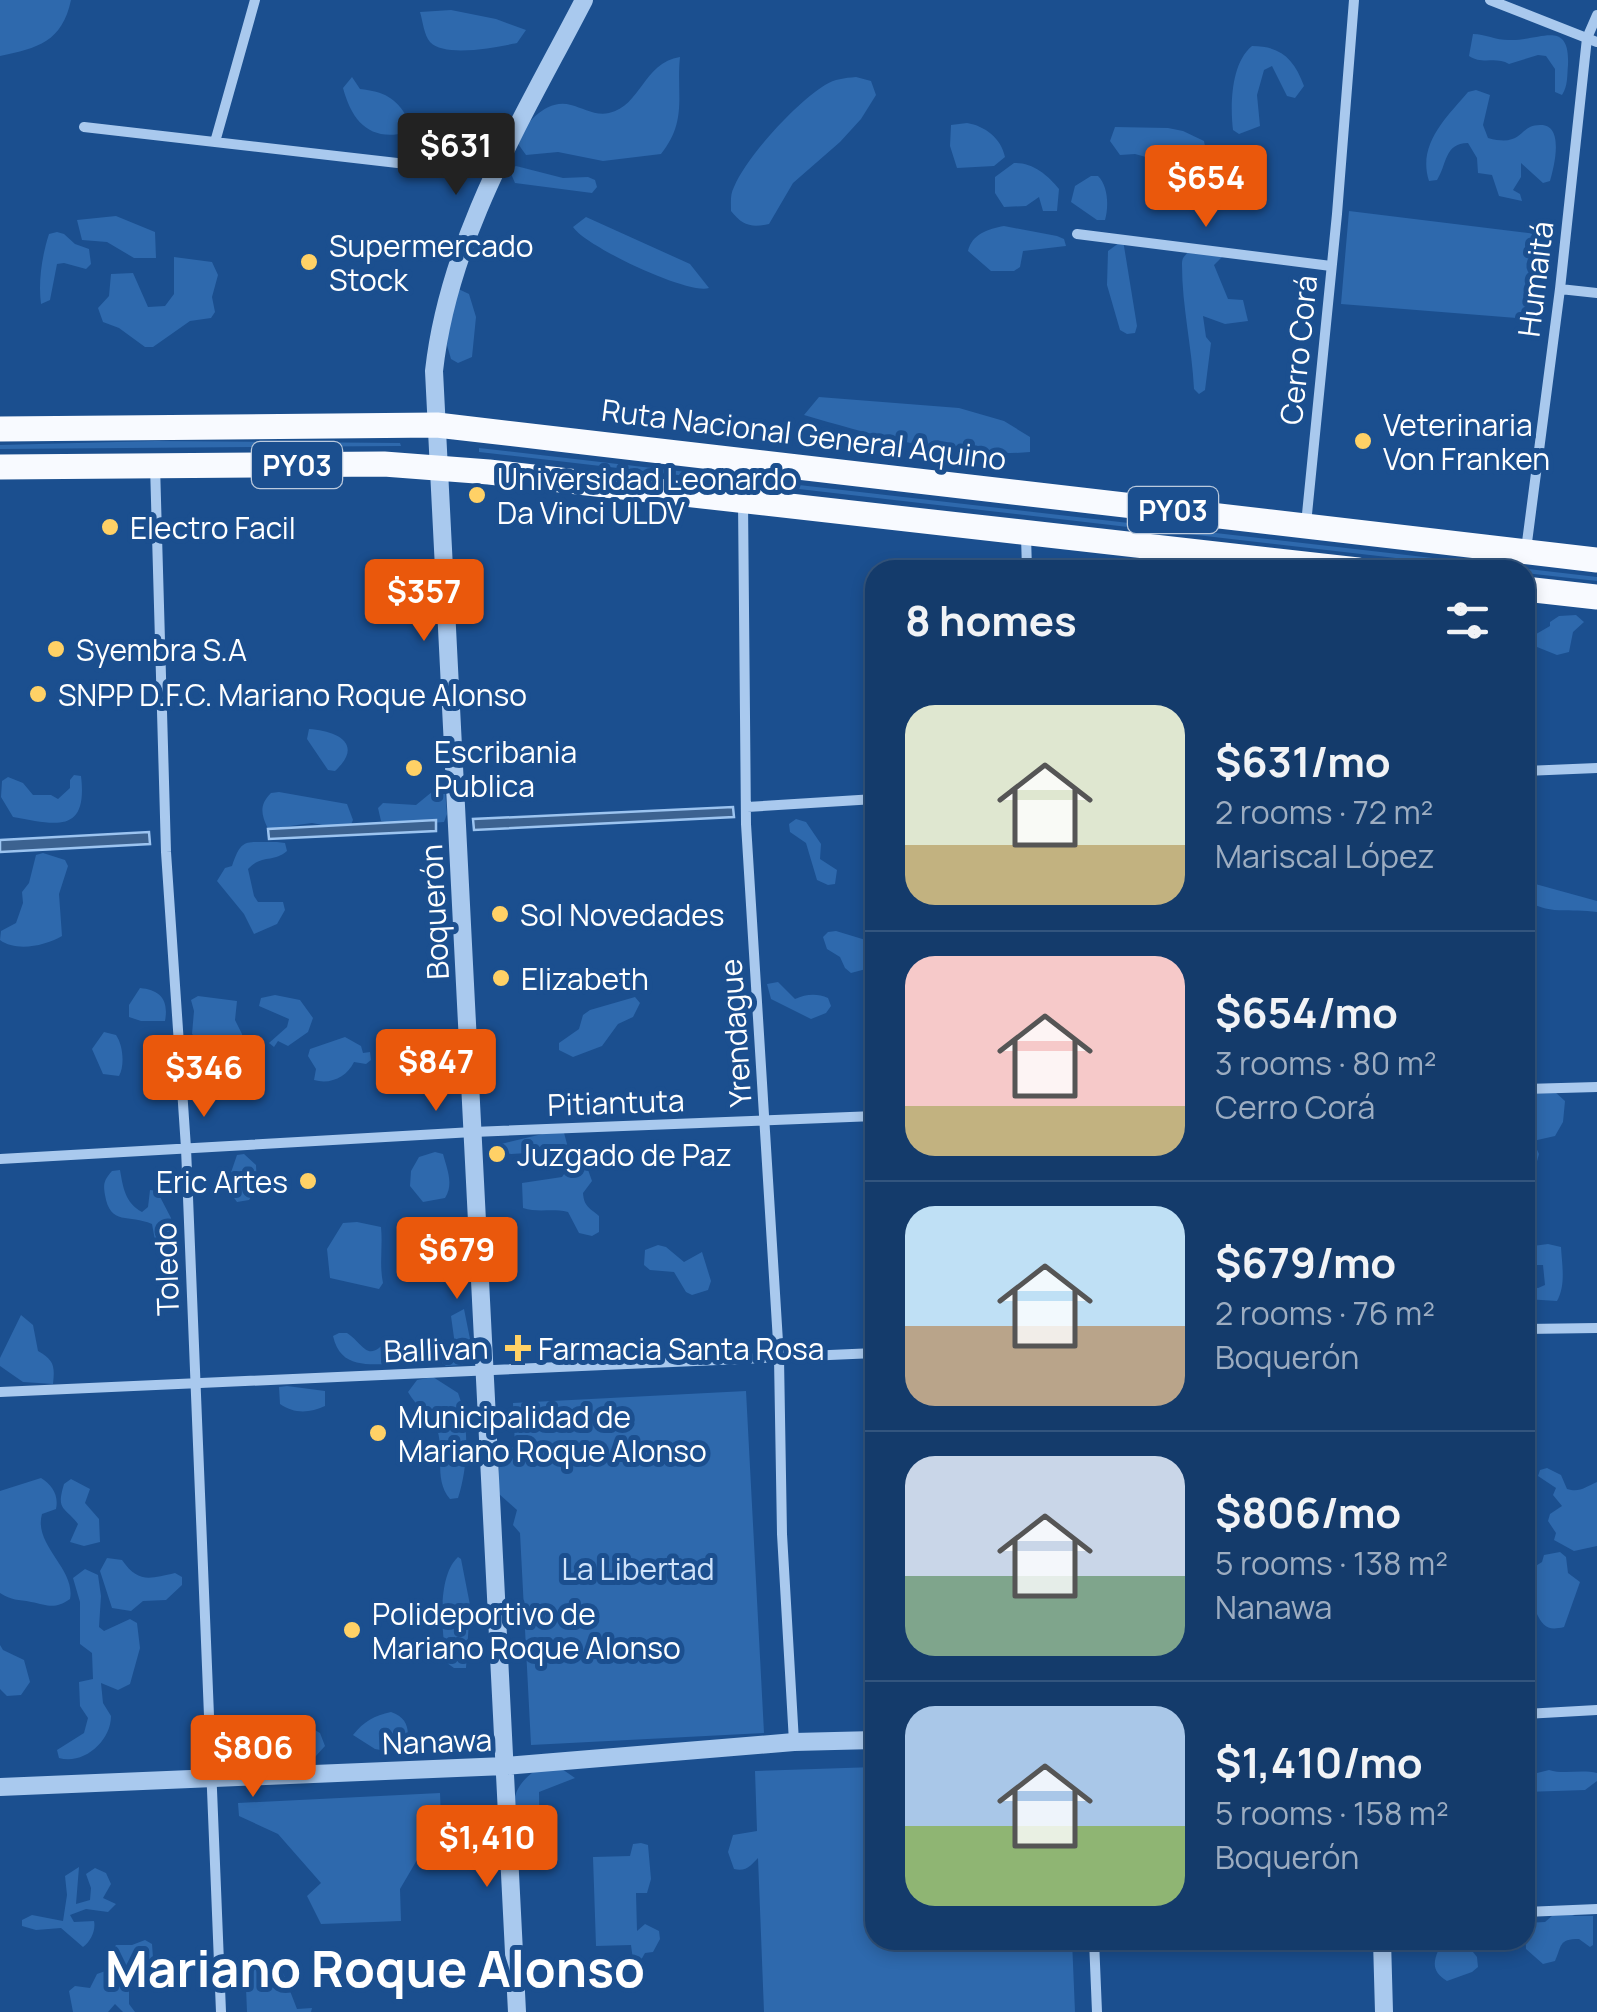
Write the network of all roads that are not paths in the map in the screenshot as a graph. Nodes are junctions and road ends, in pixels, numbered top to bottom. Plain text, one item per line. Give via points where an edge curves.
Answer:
1 (255, 0) edge
2 (584, 0) edge
3 (1354, 0) edge
4 (1490, 0) edge
5 (1597, 14) edge
6 (1592, 40) edge
7 (84, 126) dead end
8 (216, 142) junction
9 (493, 174) junction
10 (1077, 234) dead end
11 (1331, 266) junction
12 (1560, 289) junction
13 (1597, 293) edge
14 (437, 425) junction
15 (0, 429) edge
16 (155, 464) junction
17 (0, 467) edge
18 (439, 468) junction
19 (743, 500) junction
20 (1306, 525) junction
21 (1025, 531) junction
22 (1526, 550) junction
23 (1027, 560) edge
24 (1267, 560) edge
25 (1597, 560) edge
26 (1535, 590) edge
27 (1597, 598) edge
28 (1597, 768) edge
29 (1535, 771) edge
30 (865, 800) edge
31 (747, 808) junction
32 (1597, 1087) edge
33 (1535, 1089) edge
34 (865, 1117) edge
35 (766, 1122) junction
36 (473, 1132) junction
37 (186, 1148) junction
38 (0, 1159) edge
39 (1597, 1328) edge
40 (1535, 1330) edge
41 (865, 1354) edge
42 (779, 1358) junction
43 (484, 1372) junction
44 (196, 1384) junction
45 (0, 1392) edge
46 (1597, 1710) edge
47 (1535, 1713) edge
48 (865, 1740) edge
49 (794, 1742) junction
50 (505, 1766) junction
51 (211, 1778) junction
52 (0, 1787) edge
53 (1597, 1909) edge
54 (1535, 1912) edge
55 (1094, 1950) edge
56 (1382, 1950) edge
57 (221, 2012) edge
58 (517, 2012) edge
59 (1097, 2012) edge
60 (1384, 2012) edge

1 - 8 street
2 - 9 street, Boquerón
3 - 11 street, Cerro Corá
4 - 6 street
5 - 6 street, Humaitá
6 - 12 street, Humaitá
7 - 8 street
8 - 9 street
9 - 14 street, Boquerón via 438,338
10 - 11 street
11 - 20 street, Cerro Corá
12 - 13 street
12 - 22 street, Humaitá
14 - 15 highway, Ruta Nacional General Aquino / PY03
14 - 18 street, Boquerón
14 - 20 highway, Ruta Nacional General Aquino / PY03
16 - 17 highway, PY03
16 - 18 highway, PY03
16 - 37 street, Toledo via 166,852
18 - 19 highway, PY03
18 - 36 street, Boquerón
19 - 21 highway, PY03
19 - 31 street, Yrendague
20 - 22 highway, Ruta Nacional General Aquino / PY03
21 - 23 street
21 - 24 highway, PY03
22 - 25 highway, Ruta Nacional General Aquino / PY03
26 - 27 highway
28 - 29 street
30 - 31 street
31 - 35 street, Yrendague
32 - 33 street
34 - 35 street, Pitiantuta
35 - 36 street, Pitiantuta
35 - 42 street, Yrendague
36 - 37 street, Pitiantuta
36 - 43 street, Boquerón
37 - 38 street, Pitiantuta
37 - 44 street, Toledo
39 - 40 street
41 - 42 street, Ballivan
42 - 43 street, Ballivan
42 - 49 street, Yrendague
43 - 44 street, Ballivan
43 - 50 street, Boquerón
44 - 45 street, Ballivan
44 - 51 street, Toledo
46 - 47 street
48 - 49 street, Nanawa
49 - 50 street, Nanawa
50 - 51 street, Nanawa
50 - 58 street, Boquerón
51 - 52 street, Nanawa
51 - 57 street, Toledo
53 - 54 street
55 - 59 street
56 - 60 street

